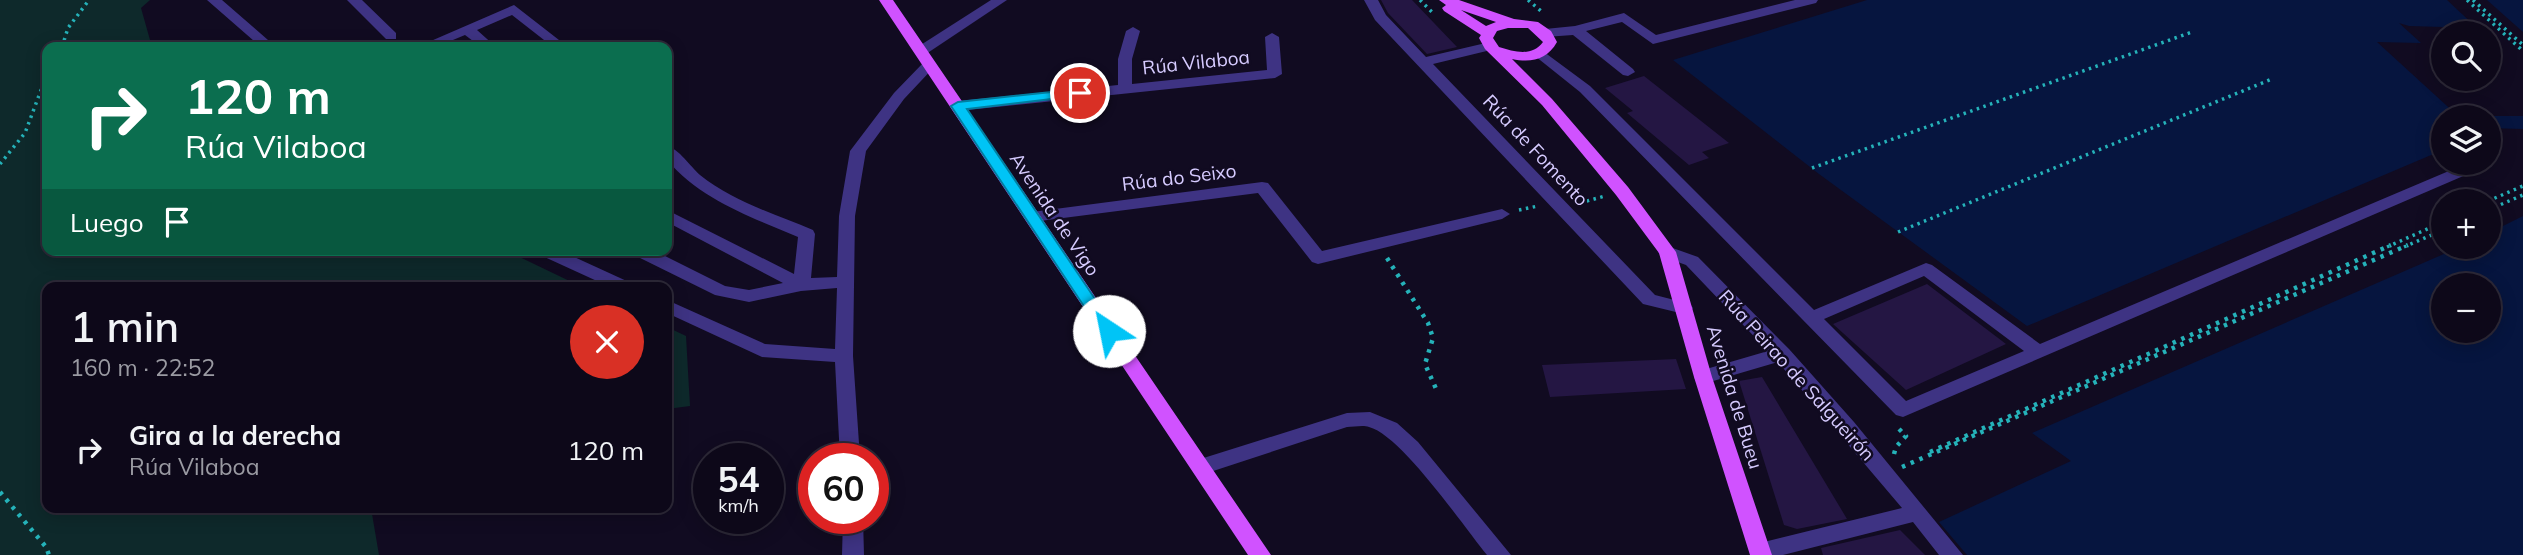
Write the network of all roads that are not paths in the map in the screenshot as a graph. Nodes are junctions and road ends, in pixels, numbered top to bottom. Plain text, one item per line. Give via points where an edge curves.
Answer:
1 (214, 0) edge
2 (354, 0) edge
3 (886, 0) edge
4 (1000, 0) edge
5 (1371, 0) edge
6 (1444, 0) edge
7 (1811, 0) edge
8 (1512, 23) junction
9 (467, 29) junction
10 (1576, 30) junction
11 (1133, 31) dead end
12 (1545, 33) junction
13 (391, 36) dead end
14 (1272, 37) dead end
15 (263, 42) edge
16 (438, 42) edge
17 (483, 42) edge
18 (555, 42) edge
19 (1491, 44) junction
20 (1537, 54) junction
21 (925, 58) junction
22 (1424, 62) junction
23 (1628, 72) dead end
24 (1125, 88) junction
25 (1547, 102) junction
26 (958, 106) junction
27 (674, 174) edge
28 (2453, 175) edge
29 (1502, 214) road end
30 (1032, 217) junction
31 (672, 218) edge
32 (1667, 252) junction
33 (557, 256) edge
34 (650, 256) edge
35 (614, 282) edge
36 (845, 282) junction
37 (800, 285) junction
38 (672, 308) edge
39 (1684, 308) junction
40 (1811, 318) junction
41 (2038, 352) junction
42 (1782, 354) junction
43 (844, 356) junction
44 (1703, 377) junction
45 (849, 443) edge
46 (1201, 467) junction
47 (1917, 513) junction
48 (853, 534) edge
49 (1760, 554) edge
50 (853, 555) edge
51 (1260, 555) edge
52 (1500, 555) edge
53 (1952, 555) edge

1 - 15 street
2 - 13 street
3 - 21 main road, Avenida de Vigo
4 - 21 street
5 - 22 street, Rúa de Fomento via 1380,17
6 - 8 main road
6 - 19 main road
7 - 10 street via 1653,40 1624,17
8 - 12 main road via 1531,25
8 - 19 main road via 1492,28
9 - 16 street
9 - 17 street
9 - 18 street via 514,9
10 - 12 street
10 - 23 street
11 - 24 street via 1125,59
12 - 20 main road via 1549,46
14 - 24 street, Rúa Vilaboa via 1275,74
19 - 20 main road via 1522,57
19 - 22 street
19 - 25 main road
20 - 25 main road via 1532,65
20 - 40 street via 1585,89
21 - 26 main road, Avenida de Vigo
21 - 36 street via 858,151 847,216
22 - 39 street, Rúa de Fomento via 1650,300
24 - 26 street, Rúa Vilaboa
25 - 32 main road, Avenida de Bueu
26 - 30 main road, Avenida de Vigo
27 - 37 street via 807,234
28 - 41 street
29 - 30 street, Rúa do Seixo via 1318,258 1262,187
30 - 46 main road, Avenida de Vigo
31 - 37 street
32 - 39 main road, Avenida de Bueu
32 - 42 street, Rúa Peirao de Salgueirón via 1692,261
33 - 35 street
34 - 37 street via 721,291 749,296
36 - 37 street
36 - 43 street
38 - 43 street via 762,350
39 - 44 main road, Avenida de Bueu
40 - 41 street via 1926,269
40 - 41 street via 1903,410
42 - 44 street
42 - 47 street, Rúa Peirao de Salgueirón
43 - 45 street
44 - 49 main road, Avenida de Bueu
46 - 51 main road, Avenida de Vigo
46 - 52 street via 1346,420 1370,419 1390,428 1411,447
47 - 49 street
47 - 53 street, Rúa Peirao de Salgueirón
48 - 50 street

